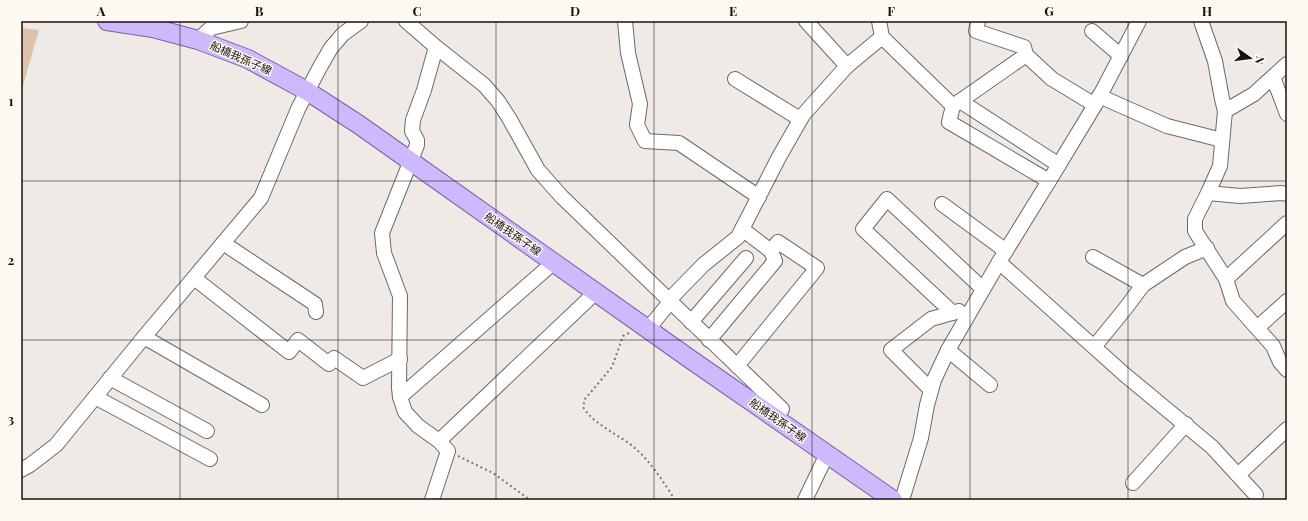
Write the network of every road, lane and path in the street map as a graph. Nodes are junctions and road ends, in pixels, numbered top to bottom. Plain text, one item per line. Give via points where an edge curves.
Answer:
1 (107, 21) edge
2 (241, 21) edge
3 (361, 21) edge
4 (625, 21) edge
5 (806, 21) edge
6 (879, 21) edge
7 (978, 21) edge
8 (1139, 21) edge
9 (1201, 21) edge
10 (413, 23) edge
11 (1092, 31) dead end
12 (882, 37) junction
13 (198, 40) junction
14 (436, 47) junction
15 (1026, 55) junction
16 (1121, 56) junction
17 (1287, 64) edge
18 (847, 66) junction
19 (1273, 77) junction
20 (735, 79) dead end
21 (307, 91) junction
22 (1097, 101) junction
23 (956, 103) junction
24 (1225, 112) junction
25 (1287, 114) edge
26 (800, 119) junction
27 (1222, 140) junction
28 (410, 161) junction
29 (1059, 166) junction
30 (1050, 181) junction
31 (1208, 193) junction
32 (1287, 194) edge
33 (759, 197) junction
34 (942, 204) dead end
35 (1287, 223) edge
36 (742, 229) junction
37 (223, 243) junction
38 (1207, 248) junction
39 (771, 251) junction
40 (1003, 256) junction
41 (1093, 257) dead end
42 (746, 258) dead end
43 (554, 263) junction
44 (194, 278) junction
45 (1226, 279) junction
46 (1143, 285) junction
47 (983, 290) junction
48 (596, 292) junction
49 (670, 301) junction
50 (1287, 301) edge
51 (973, 307) junction
52 (316, 312) dead end
53 (953, 313) junction
54 (691, 322) junction
55 (645, 327) junction
56 (1257, 328) junction
57 (144, 337) junction
58 (710, 340) junction
59 (1094, 347) junction
60 (948, 350) junction
61 (400, 359) junction
62 (737, 366) junction
63 (1287, 370) edge
64 (110, 378) junction
65 (990, 385) dead end
66 (931, 390) junction
67 (95, 397) junction
68 (400, 397) junction
69 (262, 405) dead end
70 (775, 418) junction
71 (1186, 424) junction
72 (1287, 429) edge
73 (206, 431) dead end
74 (444, 446) junction
75 (827, 454) junction
76 (210, 458) dead end
77 (21, 470) edge
78 (1238, 475) junction
79 (1133, 483) dead end
80 (1256, 495) dead end
81 (432, 500) edge
82 (530, 500) edge
83 (675, 500) edge
84 (805, 500) edge
85 (893, 500) edge
86 (902, 500) edge

1 - 13 main road, 船橋我孫子線 via 153,28
2 - 13 street via 211,28
3 - 21 street via 343,34 331,48
4 - 33 street via 628,53 640,104 638,125 645,141 679,143
5 - 18 street
6 - 12 street
7 - 15 street via 976,31 1024,47
8 - 16 street
9 - 24 street via 1215,61
10 - 14 street
11 - 16 street
12 - 18 street
12 - 23 street
13 - 21 main road, 船橋我孫子線 via 248,59
14 - 28 street via 413,120 412,131 417,145
14 - 49 street via 484,85 509,118 538,170 562,197
15 - 22 street via 1052,79
15 - 23 street
16 - 22 street
17 - 19 street
18 - 26 street
19 - 24 street via 1254,94
19 - 25 street
20 - 26 street
21 - 28 main road, 船橋我孫子線
21 - 37 street via 261,198
22 - 27 street via 1167,126
22 - 29 street
23 - 29 street
23 - 30 street via 949,122
24 - 27 street
26 - 33 street
27 - 31 street via 1220,166
28 - 43 main road, 船橋我孫子線
28 - 61 street via 382,232 384,253 400,296
29 - 30 street
30 - 40 street
31 - 32 street via 1240,196
31 - 38 street via 1195,219 1195,231
33 - 36 street
34 - 40 street
35 - 45 street
36 - 39 street
36 - 49 street via 738,237 703,265
37 - 44 street
37 - 52 street via 315,304
38 - 45 street
38 - 46 street via 1185,257
39 - 58 street via 775,261
39 - 62 street via 778,242 817,268
40 - 47 street
40 - 59 street
41 - 46 street
42 - 54 street
43 - 48 main road, 船橋我孫子線
43 - 68 street
44 - 57 street
44 - 61 street via 289,352 298,340 329,364 334,358 363,378
45 - 56 street via 1233,301
46 - 59 street
47 - 51 street
47 - 53 street via 887,199 863,229
48 - 55 main road, 船橋我孫子線
48 - 74 street
49 - 54 street
49 - 55 street
50 - 56 street
51 - 53 street
51 - 60 street
53 - 66 street via 931,319 891,350
54 - 58 street
55 - 70 main road, 船橋我孫子線
55 - 83 path via 623,336 616,360 585,399 583,407 598,423 636,449
56 - 63 street via 1273,346 1280,362
57 - 64 street
57 - 69 street
58 - 62 street
59 - 71 street
60 - 65 street
60 - 66 street
61 - 68 street
62 - 70 street via 782,409
64 - 67 street
64 - 73 street
66 - 86 street via 921,438
67 - 76 street
67 - 77 street via 56,445
68 - 74 street via 405,412 418,426
70 - 75 main road, 船橋我孫子線
71 - 78 street via 1212,446
71 - 79 street
72 - 78 street
74 - 81 street
74 - 82 path via 493,473
75 - 84 street
75 - 85 main road, 船橋我孫子線
78 - 80 street

